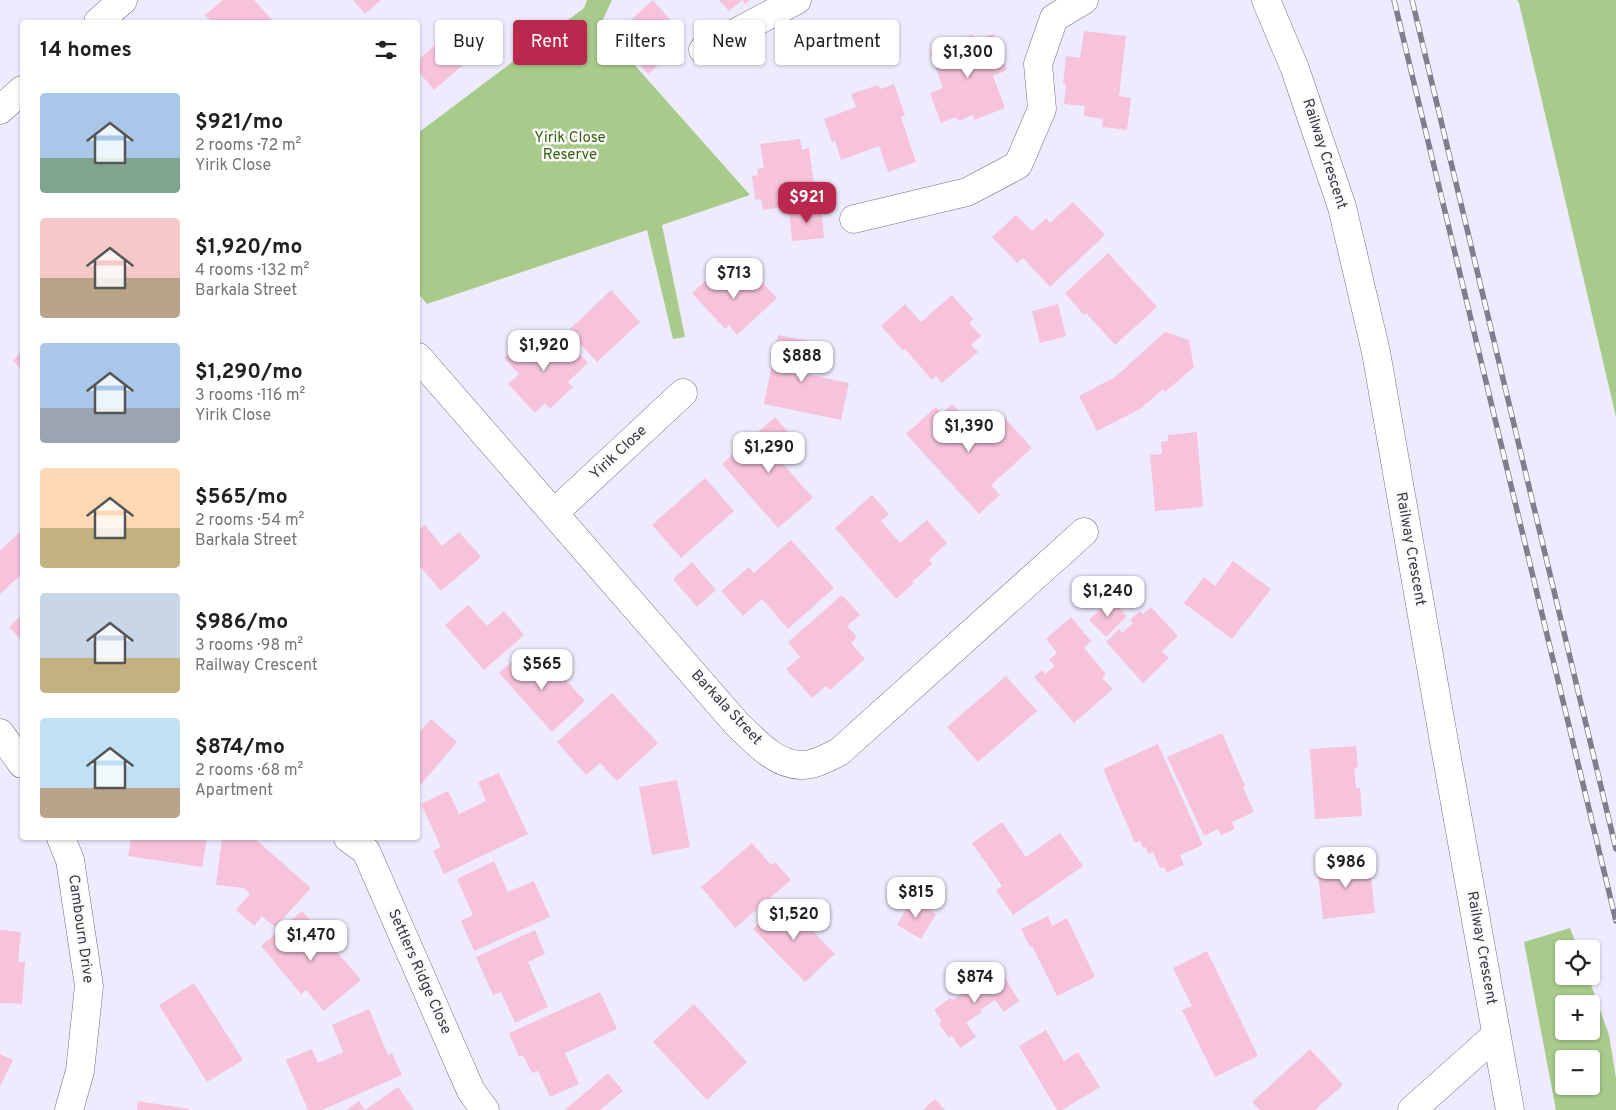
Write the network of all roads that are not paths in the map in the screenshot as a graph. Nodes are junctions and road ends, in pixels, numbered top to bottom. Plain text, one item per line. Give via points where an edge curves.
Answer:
1 (797, 0) edge
2 (1084, 0) edge
3 (1266, 0) edge
4 (759, 20) edge
5 (20, 92) edge
6 (0, 110) edge
7 (854, 219) dead end
8 (420, 359) edge
9 (683, 393) dead end
10 (554, 513) junction
11 (1084, 532) dead end
12 (0, 732) edge
13 (20, 761) edge
14 (62, 840) edge
15 (351, 840) edge
16 (1496, 1035) junction
17 (69, 1110) edge
18 (485, 1110) edge
19 (1412, 1110) edge
20 (1510, 1110) edge

1 - 4 street
2 - 7 street via 1054,18 1038,64 1042,109 1018,165 967,192
3 - 16 street, Railway Crescent via 1295,69 1342,207 1376,352
5 - 6 street
8 - 10 street, Barkala Street
9 - 10 street, Yirik Close
10 - 11 street, Barkala Street via 736,723 769,753 801,765 819,762 839,752
12 - 13 street
14 - 17 street, Cambourn Drive via 70,860 90,986 80,1072
15 - 18 street, Settlers Ridge Close via 366,851 471,1091
16 - 19 street
16 - 20 street, Railway Crescent

